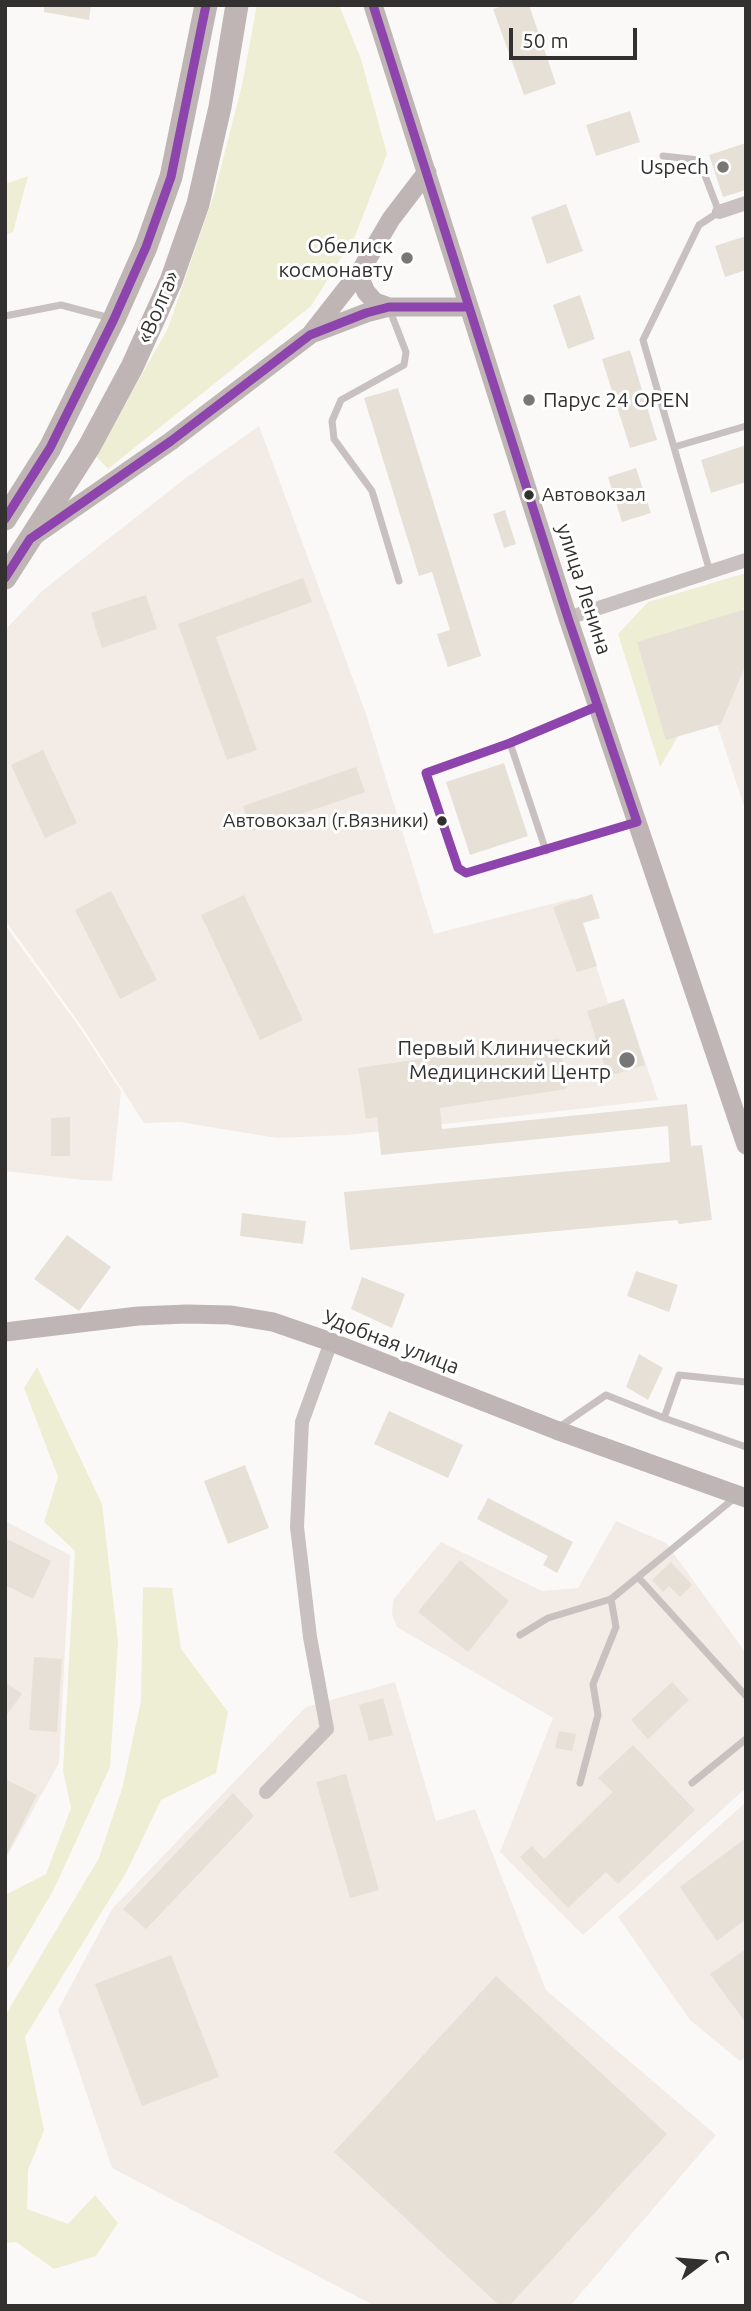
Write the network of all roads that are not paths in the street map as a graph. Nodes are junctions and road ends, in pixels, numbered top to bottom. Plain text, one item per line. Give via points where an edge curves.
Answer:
1 (206, 5) edge
2 (237, 5) edge
3 (373, 5) edge
4 (663, 156) dead end
5 (426, 172) junction
6 (746, 204) edge
7 (719, 212) junction
8 (361, 270) junction
9 (389, 307) junction
10 (470, 307) junction
11 (5, 316) edge
12 (114, 320) junction
13 (310, 335) junction
14 (746, 426) edge
15 (674, 447) junction
16 (5, 519) edge
17 (30, 539) junction
18 (746, 560) edge
19 (710, 572) junction
20 (5, 578) edge
21 (399, 580) dead end
22 (568, 618) junction
23 (598, 706) junction
24 (510, 743) junction
25 (637, 822) junction
26 (546, 851) junction
27 (743, 1124) edge
28 (746, 1145) edge
29 (5, 1332) edge
30 (331, 1342) junction
31 (746, 1382) edge
32 (664, 1418) junction
33 (556, 1430) junction
34 (746, 1447) edge
35 (742, 1497) edge
36 (638, 1577) junction
37 (611, 1599) junction
38 (520, 1634) dead end
39 (746, 1696) edge
40 (746, 1739) edge
41 (580, 1783) dead end
42 (692, 1783) dead end
43 (266, 1793) dead end

1 - 12 highway, «Волга» via 171,177
2 - 17 highway, «Волга» via 198,204 171,281 89,447
3 - 5 main road, улица Ленина
4 - 7 lane via 699,160
5 - 8 main road
5 - 10 main road, улица Ленина
6 - 7 street
7 - 15 lane via 699,225 643,340
8 - 9 main road via 366,292
8 - 13 main road
9 - 10 main road
9 - 13 main road
9 - 21 lane via 406,352 404,365 341,400 332,421 334,439 372,491
10 - 22 main road, улица Ленина
11 - 12 lane via 61,305
12 - 16 highway, «Волга» via 50,447
13 - 17 main road via 171,441
14 - 15 lane
15 - 19 lane
17 - 20 highway, «Волга»
18 - 19 street
19 - 22 street
22 - 23 main road, улица Ленина
23 - 24 lane
23 - 25 main road, улица Ленина
24 - 26 lane
24 - 26 lane via 426,773 449,845 458,868 466,873
25 - 26 lane
25 - 27 main road, улица Ленина
27 - 28 main road, улица Ленина
29 - 30 main road, Удобная улица via 138,1316 230,1315 273,1322
30 - 33 main road, Удобная улица
30 - 43 street via 302,1422 297,1527 327,1729
31 - 32 lane via 679,1375
32 - 33 lane via 606,1395
32 - 34 lane
33 - 35 main road, Удобная улица
35 - 36 lane
36 - 37 lane
36 - 39 lane
37 - 38 lane via 548,1618
37 - 41 lane via 616,1627 593,1684 598,1715
40 - 42 lane

